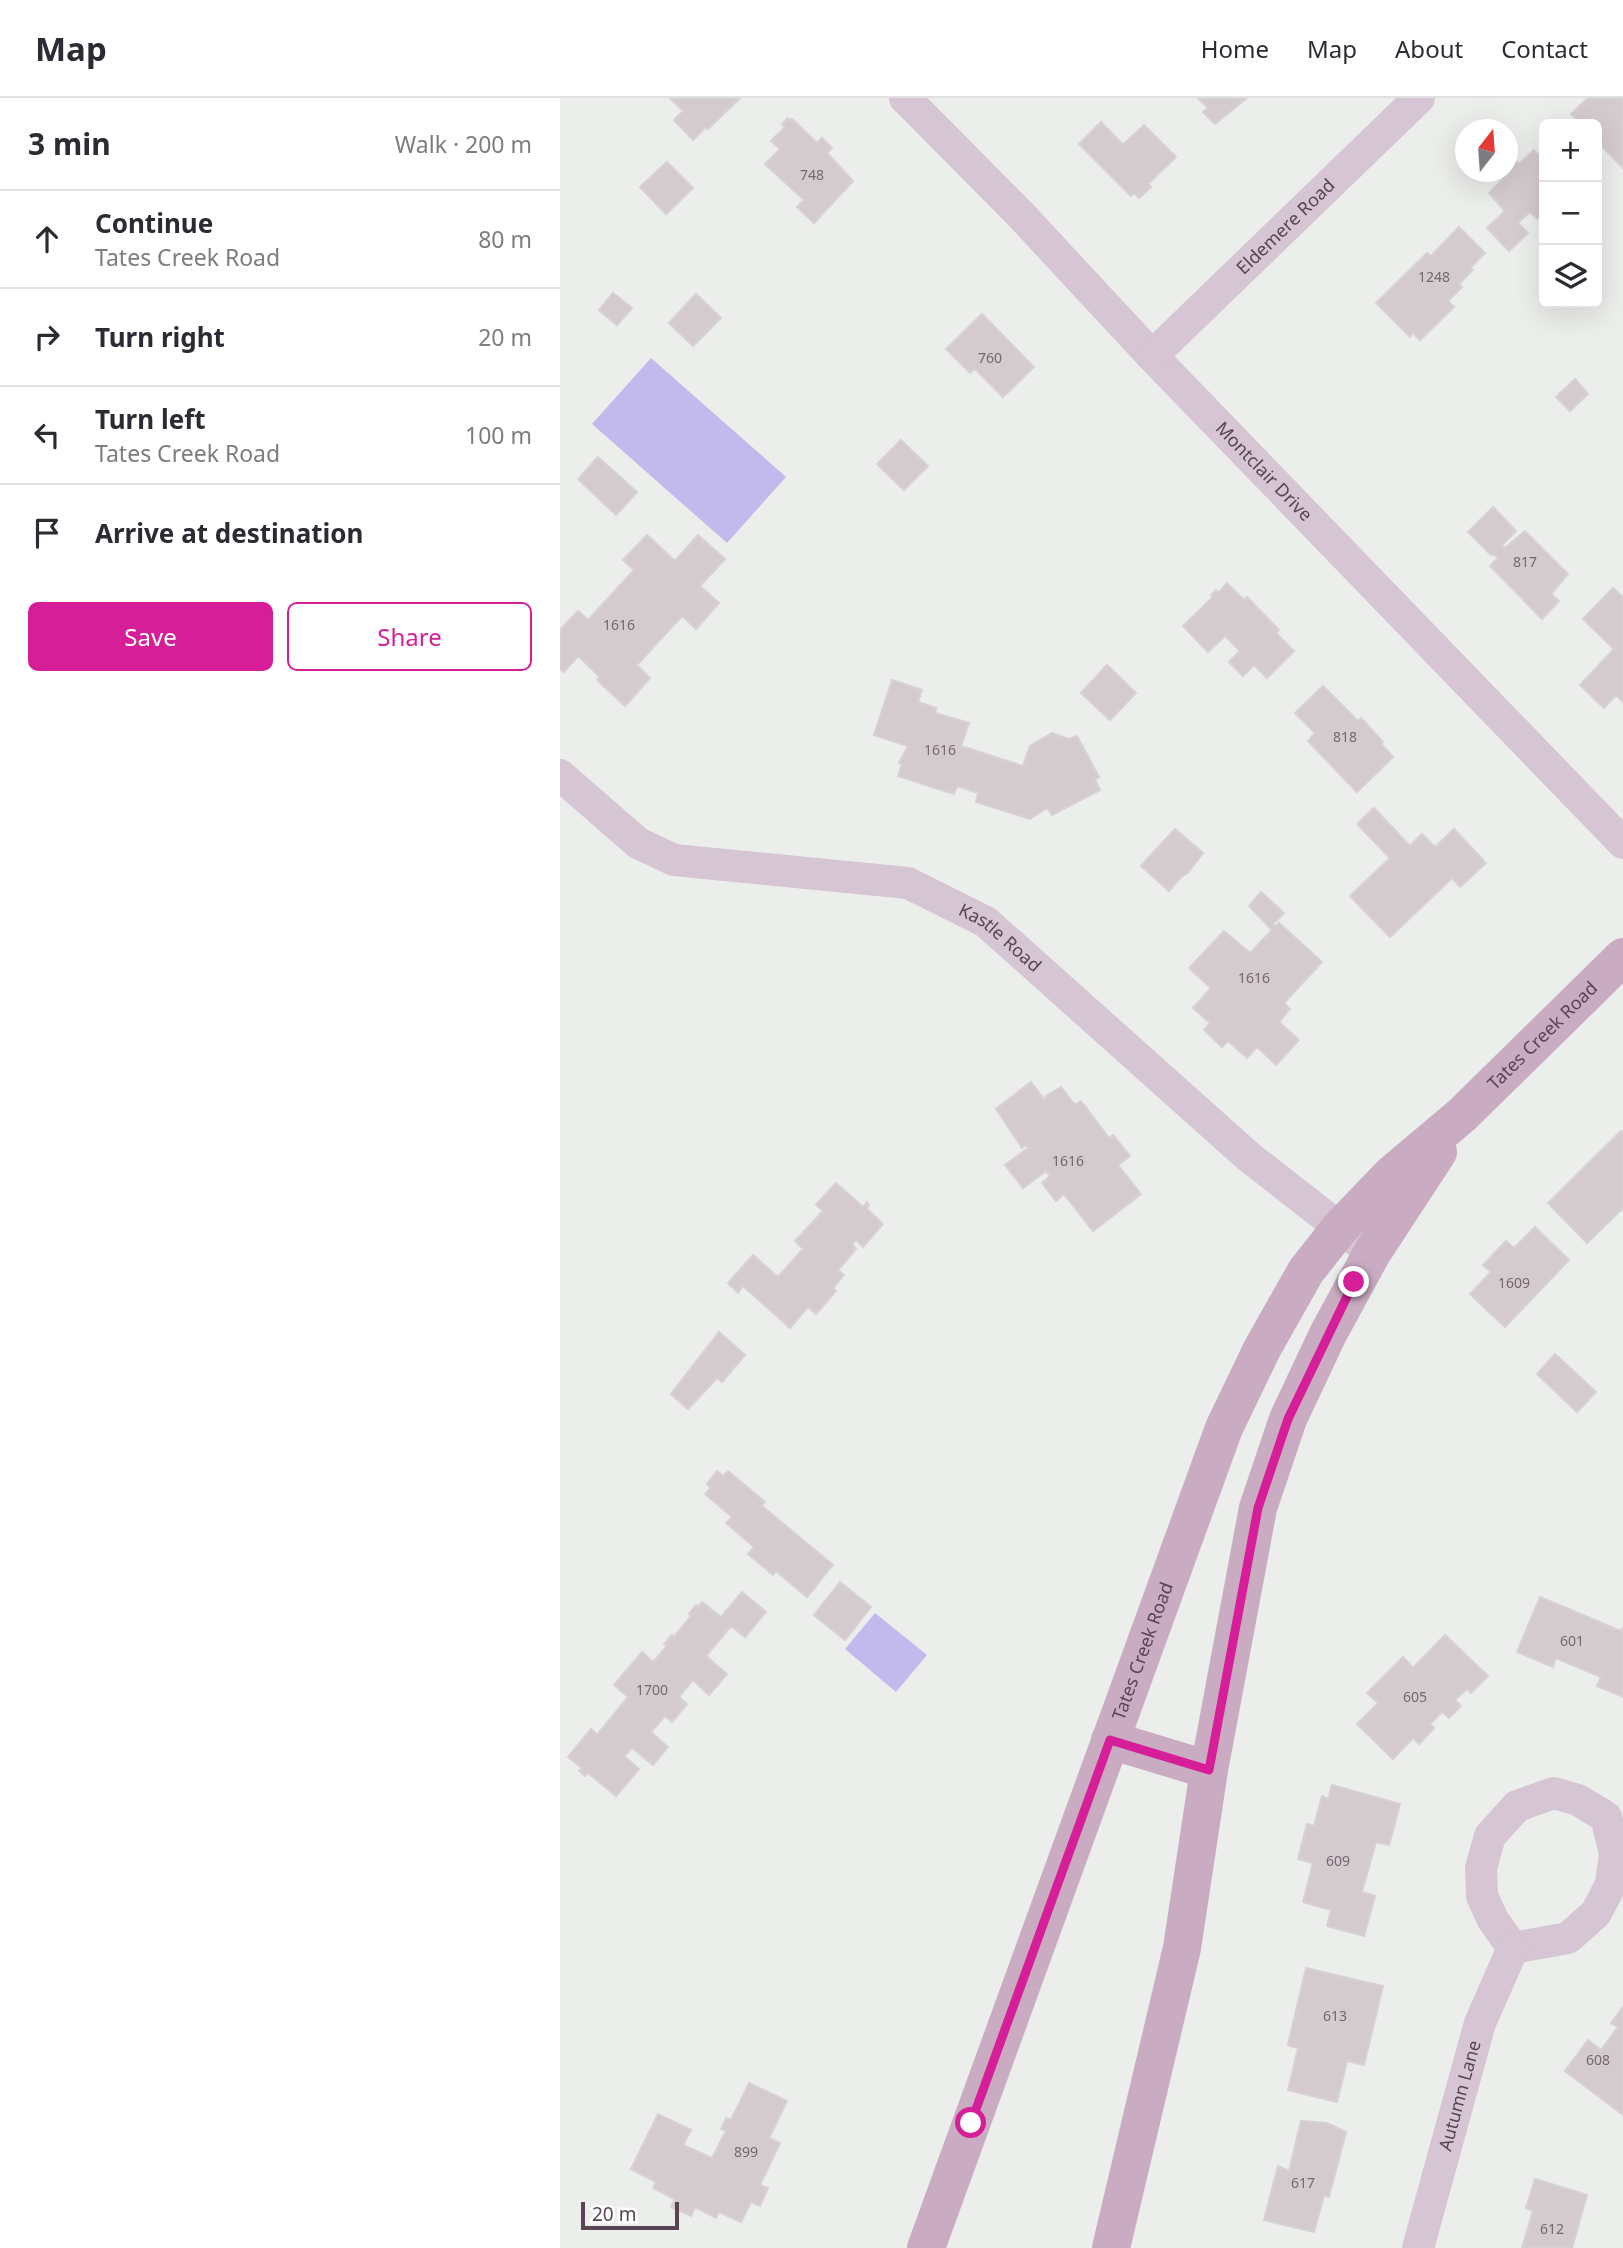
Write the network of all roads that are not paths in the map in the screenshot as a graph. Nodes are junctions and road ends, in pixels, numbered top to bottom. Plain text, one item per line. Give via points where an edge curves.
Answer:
1 (905, 98) edge
2 (1419, 98) edge
3 (1152, 356) junction
4 (560, 775) edge
5 (1623, 843) edge
6 (1623, 957) edge
7 (1462, 1115) junction
8 (1340, 1228) junction
9 (1372, 1253) junction
10 (1110, 1740) junction
11 (1209, 1770) junction
12 (1513, 1948) junction
13 (926, 2248) edge
14 (1111, 2248) edge
15 (1418, 2248) edge

1 - 3 street, Montclair Drive
2 - 3 street, Eldemere Road
3 - 5 street, Montclair Drive
4 - 8 street, Kastle Road via 638,843 674,860 908,883 986,922 1249,1157
6 - 7 main road, Tates Creek Road
7 - 8 main road, Tates Creek Road via 1392,1174
7 - 9 main road, Tates Creek Road
8 - 9 street, Kastle Road
8 - 10 main road, Tates Creek Road via 1306,1271 1224,1428
9 - 11 main road, Tates Creek Road via 1288,1419 1258,1508
10 - 11 main road
10 - 13 main road, Tates Creek Road
11 - 14 main road, Tates Creek Road via 1182,1948
12 - 12 street via 1569,1938 1596,1913 1611,1884 1615,1853 1605,1817 1578,1800 1554,1793 1517,1806 1490,1836 1481,1868 1482,1896
12 - 15 street, Autumn Lane via 1480,2023

